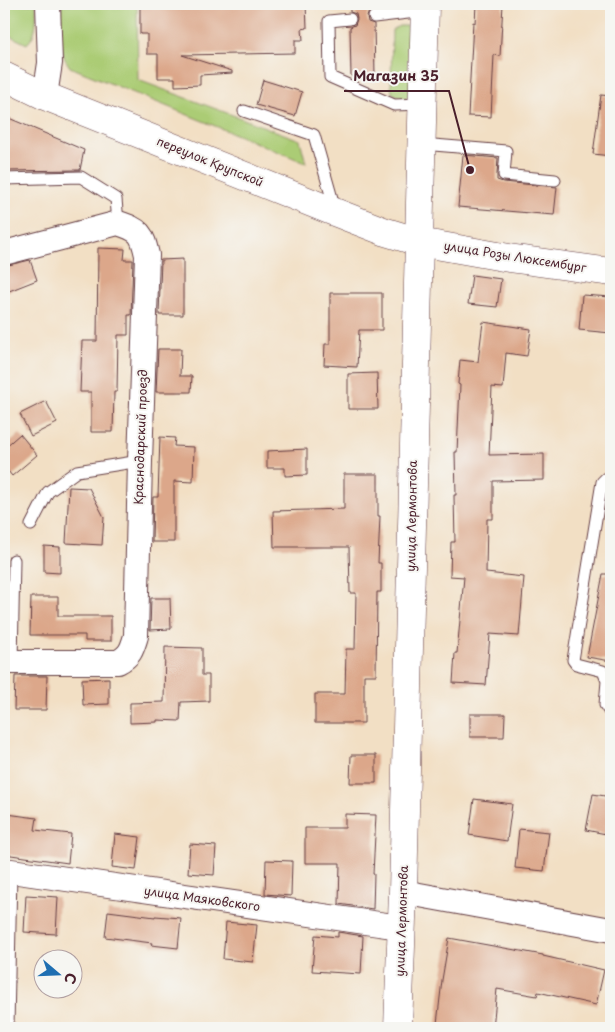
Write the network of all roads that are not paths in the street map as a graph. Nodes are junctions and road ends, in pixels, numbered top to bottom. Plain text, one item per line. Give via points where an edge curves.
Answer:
1 (48, 4) edge
2 (425, 8) edge
3 (374, 17) dead end
4 (350, 19) dead end
5 (4, 76) edge
6 (45, 96) junction
7 (423, 104) junction
8 (244, 112) dead end
9 (422, 144) junction
10 (4, 179) edge
11 (555, 180) dead end
12 (337, 214) junction
13 (118, 223) junction
14 (419, 242) junction
15 (4, 253) edge
16 (611, 272) edge
17 (140, 461) junction
18 (611, 479) edge
19 (30, 525) dead end
20 (14, 560) dead end
21 (8, 662) edge
22 (611, 714) edge
23 (7, 870) edge
24 (403, 892) junction
25 (401, 926) junction
26 (611, 930) edge
27 (8, 1028) edge
28 (398, 1028) edge

1 - 6 street via 50,64
2 - 3 lane
2 - 7 main road, улица Лермонтова
4 - 7 lane via 329,20 330,77 394,106
5 - 6 main road, переулок Крупской
6 - 12 main road, переулок Крупской
7 - 9 main road, улица Лермонтова
8 - 12 lane via 314,135
9 - 11 lane via 506,151 504,175
9 - 14 main road, улица Лермонтова
10 - 13 lane via 81,177 116,199
12 - 14 main road, переулок Крупской
13 - 15 street
13 - 17 street, Краснодарский проезд via 133,228 144,239 147,255
14 - 16 main road, улица Розы Люксембург
14 - 24 main road, улица Лермонтова
17 - 19 lane via 78,471 48,492
17 - 21 street, Краснодарский проезд via 136,636 127,657 118,662
18 - 22 lane via 606,478 602,482 573,660 576,664 602,671 608,681 605,705
20 - 21 lane
23 - 25 street, улица Маяковского
23 - 27 lane
24 - 25 main road, улица Лермонтова
24 - 26 street
25 - 28 main road, улица Лермонтова

